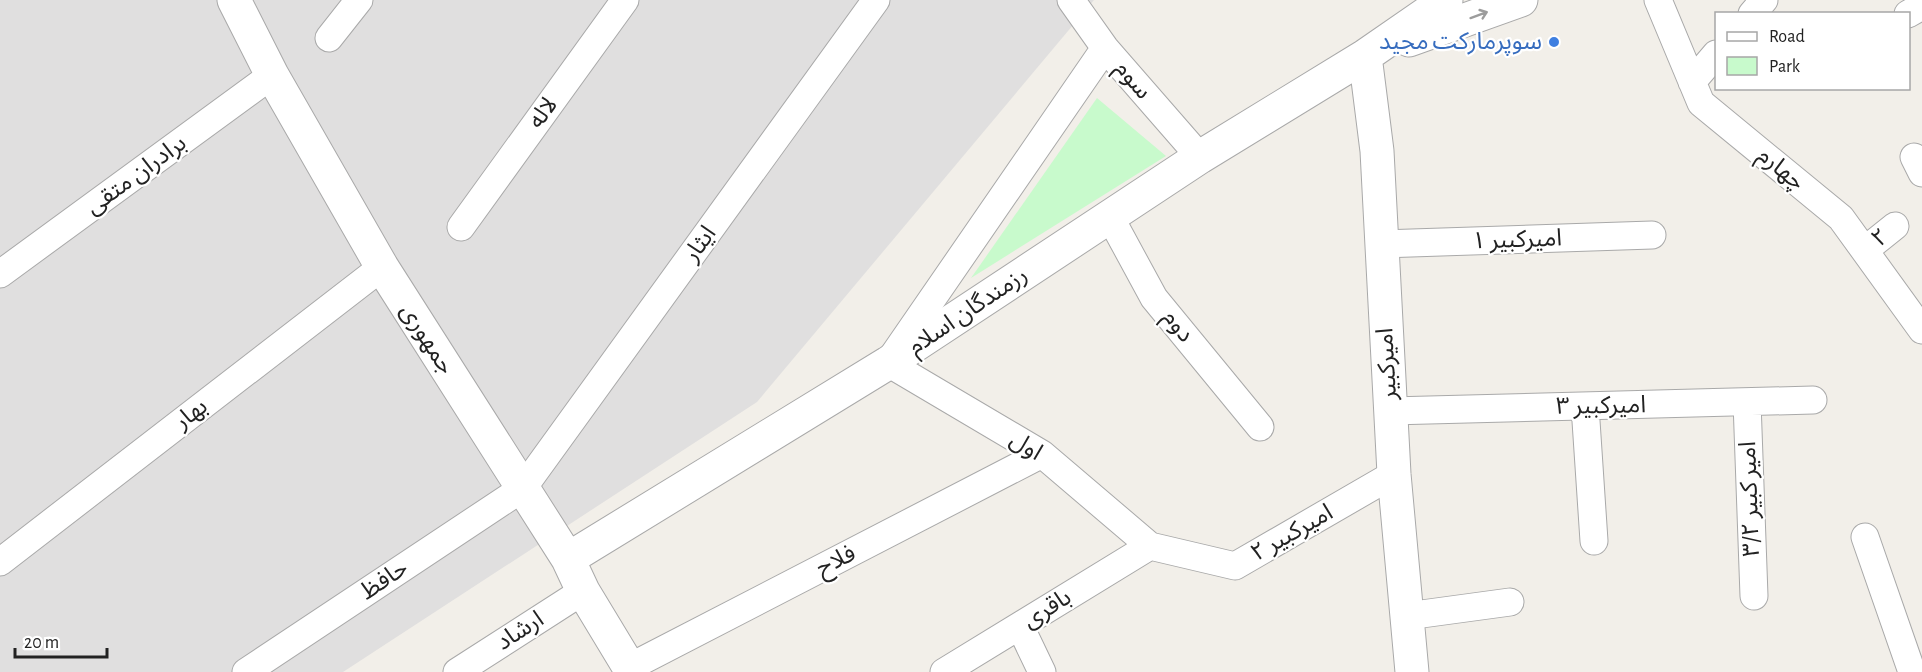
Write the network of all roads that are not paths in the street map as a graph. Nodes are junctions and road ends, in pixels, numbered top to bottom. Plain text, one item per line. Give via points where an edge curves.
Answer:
1 (234, 0) edge
2 (359, 0) edge
3 (625, 0) edge
4 (876, 0) edge
5 (1071, 0) edge
6 (1446, 0) edge
7 (1521, 0) edge
8 (1658, 0) edge
9 (1764, 0) edge
10 (1754, 12) edge
11 (329, 38) dead end
12 (1105, 48) junction
13 (1715, 55) edge
14 (1365, 56) junction
15 (272, 75) junction
16 (1692, 82) junction
17 (1200, 157) junction
18 (1110, 217) junction
19 (1895, 226) dead end
20 (461, 227) dead end
21 (1652, 235) dead end
22 (1381, 244) junction
23 (1865, 250) junction
24 (382, 267) junction
25 (0, 274) edge
26 (1922, 330) edge
27 (888, 363) junction
28 (1813, 400) dead end
29 (1747, 402) junction
30 (1585, 406) junction
31 (1390, 411) junction
32 (1260, 427) dead end
33 (1042, 454) junction
34 (1394, 474) junction
35 (523, 488) junction
36 (1865, 537) dead end
37 (1594, 541) dead end
38 (1150, 546) junction
39 (568, 560) junction
40 (0, 562) edge
41 (583, 591) junction
42 (1754, 596) dead end
43 (1510, 602) dead end
44 (1407, 616) junction
45 (1020, 626) junction
46 (631, 670) edge
47 (246, 672) edge
48 (458, 672) edge
49 (944, 672) edge
50 (1042, 672) edge
51 (1412, 672) edge
52 (1912, 672) edge

1 - 15 street, جمهوری
2 - 11 street
3 - 20 street, لاله
4 - 35 street, ایثار
5 - 12 street, سوم
6 - 14 street, رزمندگان اسلام
14 -> 7 street, رزمندگان اسلام
8 - 16 street, چهارم
9 - 10 street
12 - 17 street, سوم
12 - 27 street
13 - 16 street
14 - 17 street, رزمندگان اسلام
14 - 22 street, امیرکبیر via 1377,151
15 - 24 street, جمهوری
15 - 25 street, برادران متقی
16 - 23 street, چهارم via 1701,104 1841,218
17 - 18 street, رزمندگان اسلام
18 - 27 street, رزمندگان اسلام
18 - 32 street, دوم via 1154,298
19 - 23 street, ۲
21 - 22 street, امیرکبیر ۱
22 - 31 street, امیرکبیر
23 - 26 street, چهارم
24 - 35 street, جمهوری
24 - 40 street, بهار
27 - 33 street, اول
27 - 39 street, رزمندگان اسلام
28 - 29 street, امیرکبیر ۳
29 - 30 street, امیرکبیر ۳
29 - 42 street, امیر کبیر ۳/۲
30 - 31 street, امیرکبیر ۳
30 - 37 street
31 - 34 street, امیرکبیر
33 - 38 street, اول
33 - 46 street, فلاح
34 - 38 street, امیرکبیر ۲ via 1235,566
34 - 44 street, امیرکبیر
35 - 39 street, جمهوری
35 - 47 street, حافظ
36 - 52 street
38 - 45 street, باقری
39 - 41 street, جمهوری
41 - 46 street, جمهوری
41 - 48 street, ارشاد
43 - 44 street
44 - 51 street, امیرکبیر
45 - 49 street, باقری
45 - 50 street

